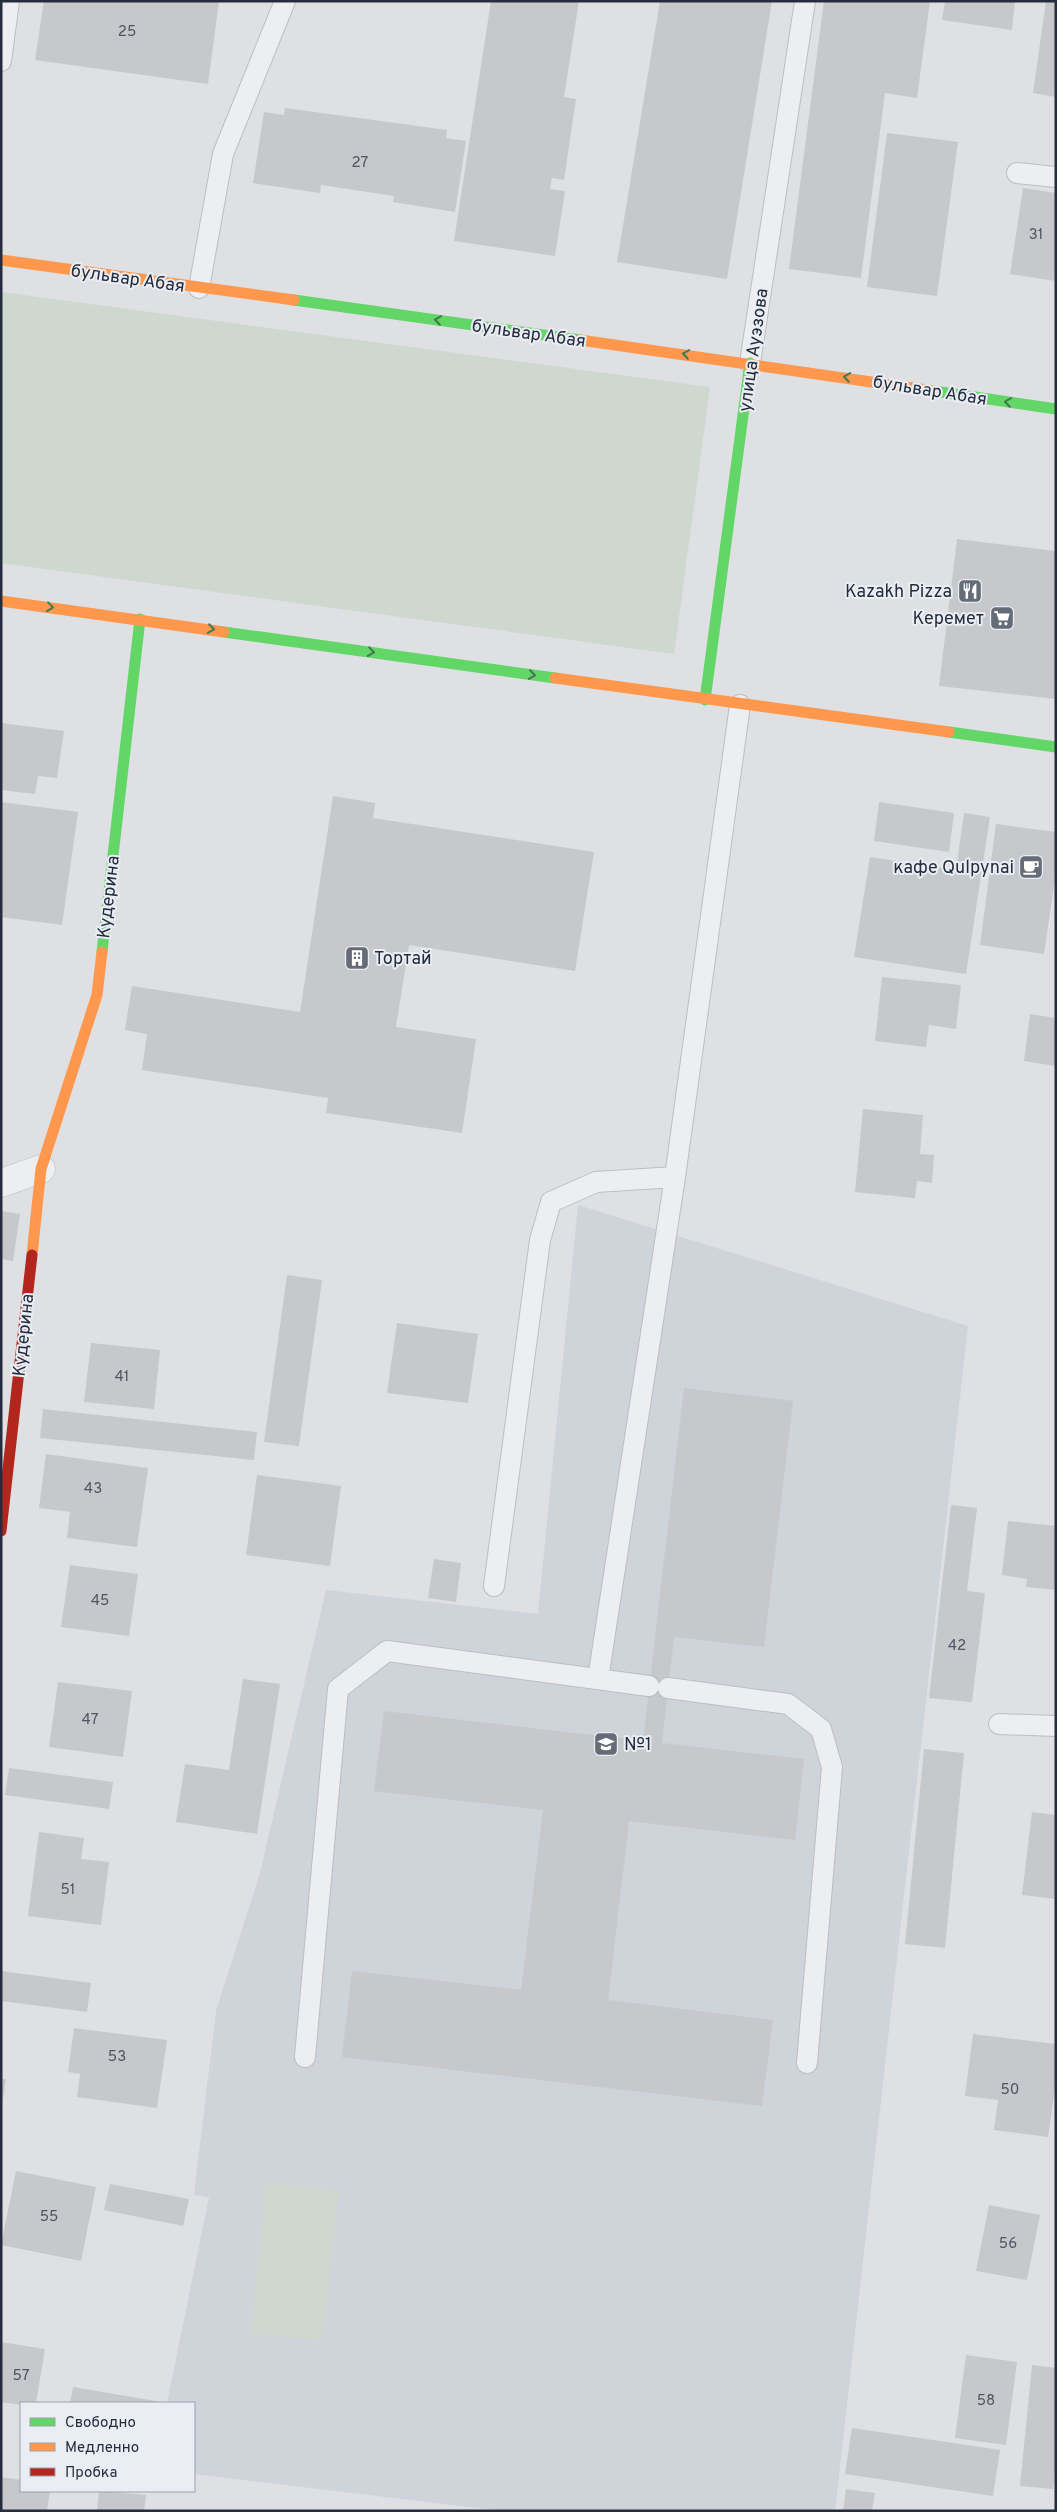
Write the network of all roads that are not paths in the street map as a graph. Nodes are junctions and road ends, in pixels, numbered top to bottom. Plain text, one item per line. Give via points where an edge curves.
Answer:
1 (8, 1) edge
2 (285, 1) edge
3 (805, 1) edge
4 (1, 61) edge
5 (1017, 172) dead end
6 (1056, 178) edge
7 (1, 260) edge
8 (199, 288) junction
9 (750, 363) junction
10 (1056, 409) edge
11 (1, 601) edge
12 (140, 619) junction
13 (705, 700) junction
14 (740, 705) junction
15 (1056, 747) edge
16 (41, 1168) junction
17 (675, 1177) junction
18 (1, 1183) edge
19 (1, 1531) edge
20 (494, 1586) dead end
21 (598, 1678) junction
22 (999, 1724) dead end
23 (1056, 1726) edge
24 (306, 2056) dead end
25 (807, 2063) dead end

1 - 4 lane
2 - 8 lane via 223,154
3 - 9 lane, улица Ауэзова
5 - 6 lane
7 - 8 main road, бульвар Абая
9 -> 8 main road, бульвар Абая
10 -> 9 main road, бульвар Абая
9 - 13 main road, улица Ауэзова
11 -> 12 main road
12 -> 13 main road
12 - 16 main road, Кудерина via 97,995
13 - 14 main road
14 - 15 main road
14 - 17 lane
16 - 18 street
16 - 19 main road, Кудерина
17 - 20 lane via 596,1182 551,1202 540,1240
17 - 21 lane
21 - 24 lane via 387,1651 338,1688
21 - 25 lane via 788,1704 821,1729 832,1767
22 - 23 lane

